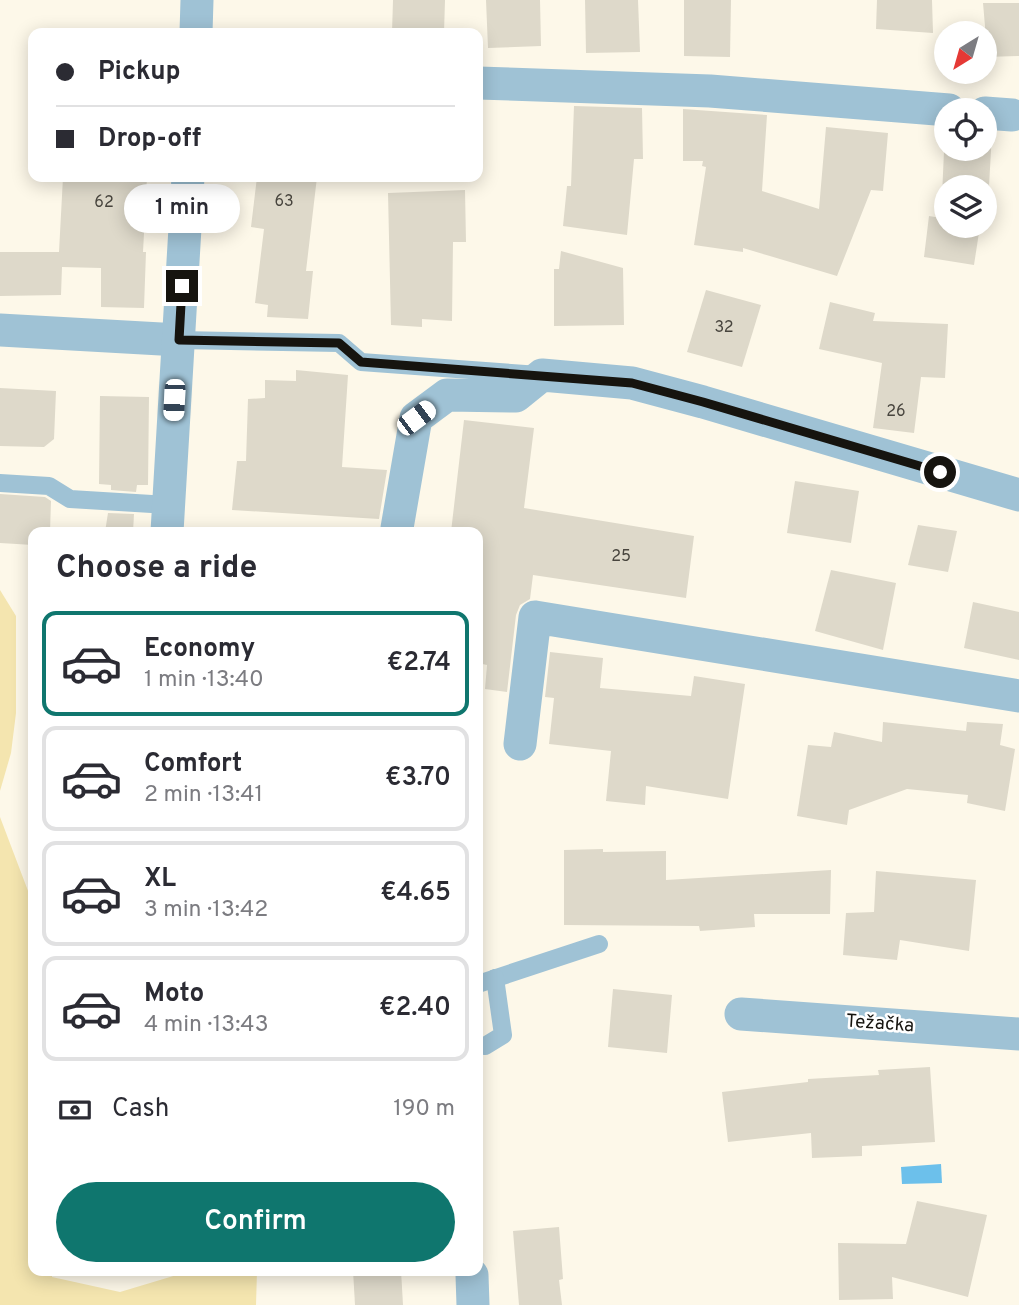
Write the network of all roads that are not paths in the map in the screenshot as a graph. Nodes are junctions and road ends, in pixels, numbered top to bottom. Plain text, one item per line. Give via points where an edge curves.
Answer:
1 (197, 0) edge
2 (196, 28) edge
3 (483, 83) edge
4 (934, 109) edge
5 (188, 182) edge
6 (0, 330) edge
7 (179, 340) junction
8 (542, 375) junction
9 (0, 483) edge
10 (1019, 495) edge
11 (167, 518) edge
12 (397, 527) edge
13 (1019, 696) edge
14 (520, 744) dead end
15 (599, 944) dead end
16 (486, 981) edge
17 (741, 1014) dead end
18 (1019, 1034) edge
19 (485, 1046) dead end

1 - 2 street
3 - 4 street via 710,91
5 - 7 street
6 - 7 street
7 - 8 lane via 339,343 361,362
7 - 11 street
8 - 10 street via 632,383
8 - 12 street via 516,396 447,395 416,418
9 - 11 lane via 48,486 70,499
13 - 14 street via 535,617
15 - 16 lane
16 - 19 lane via 503,1035
17 - 18 street, Težačka

